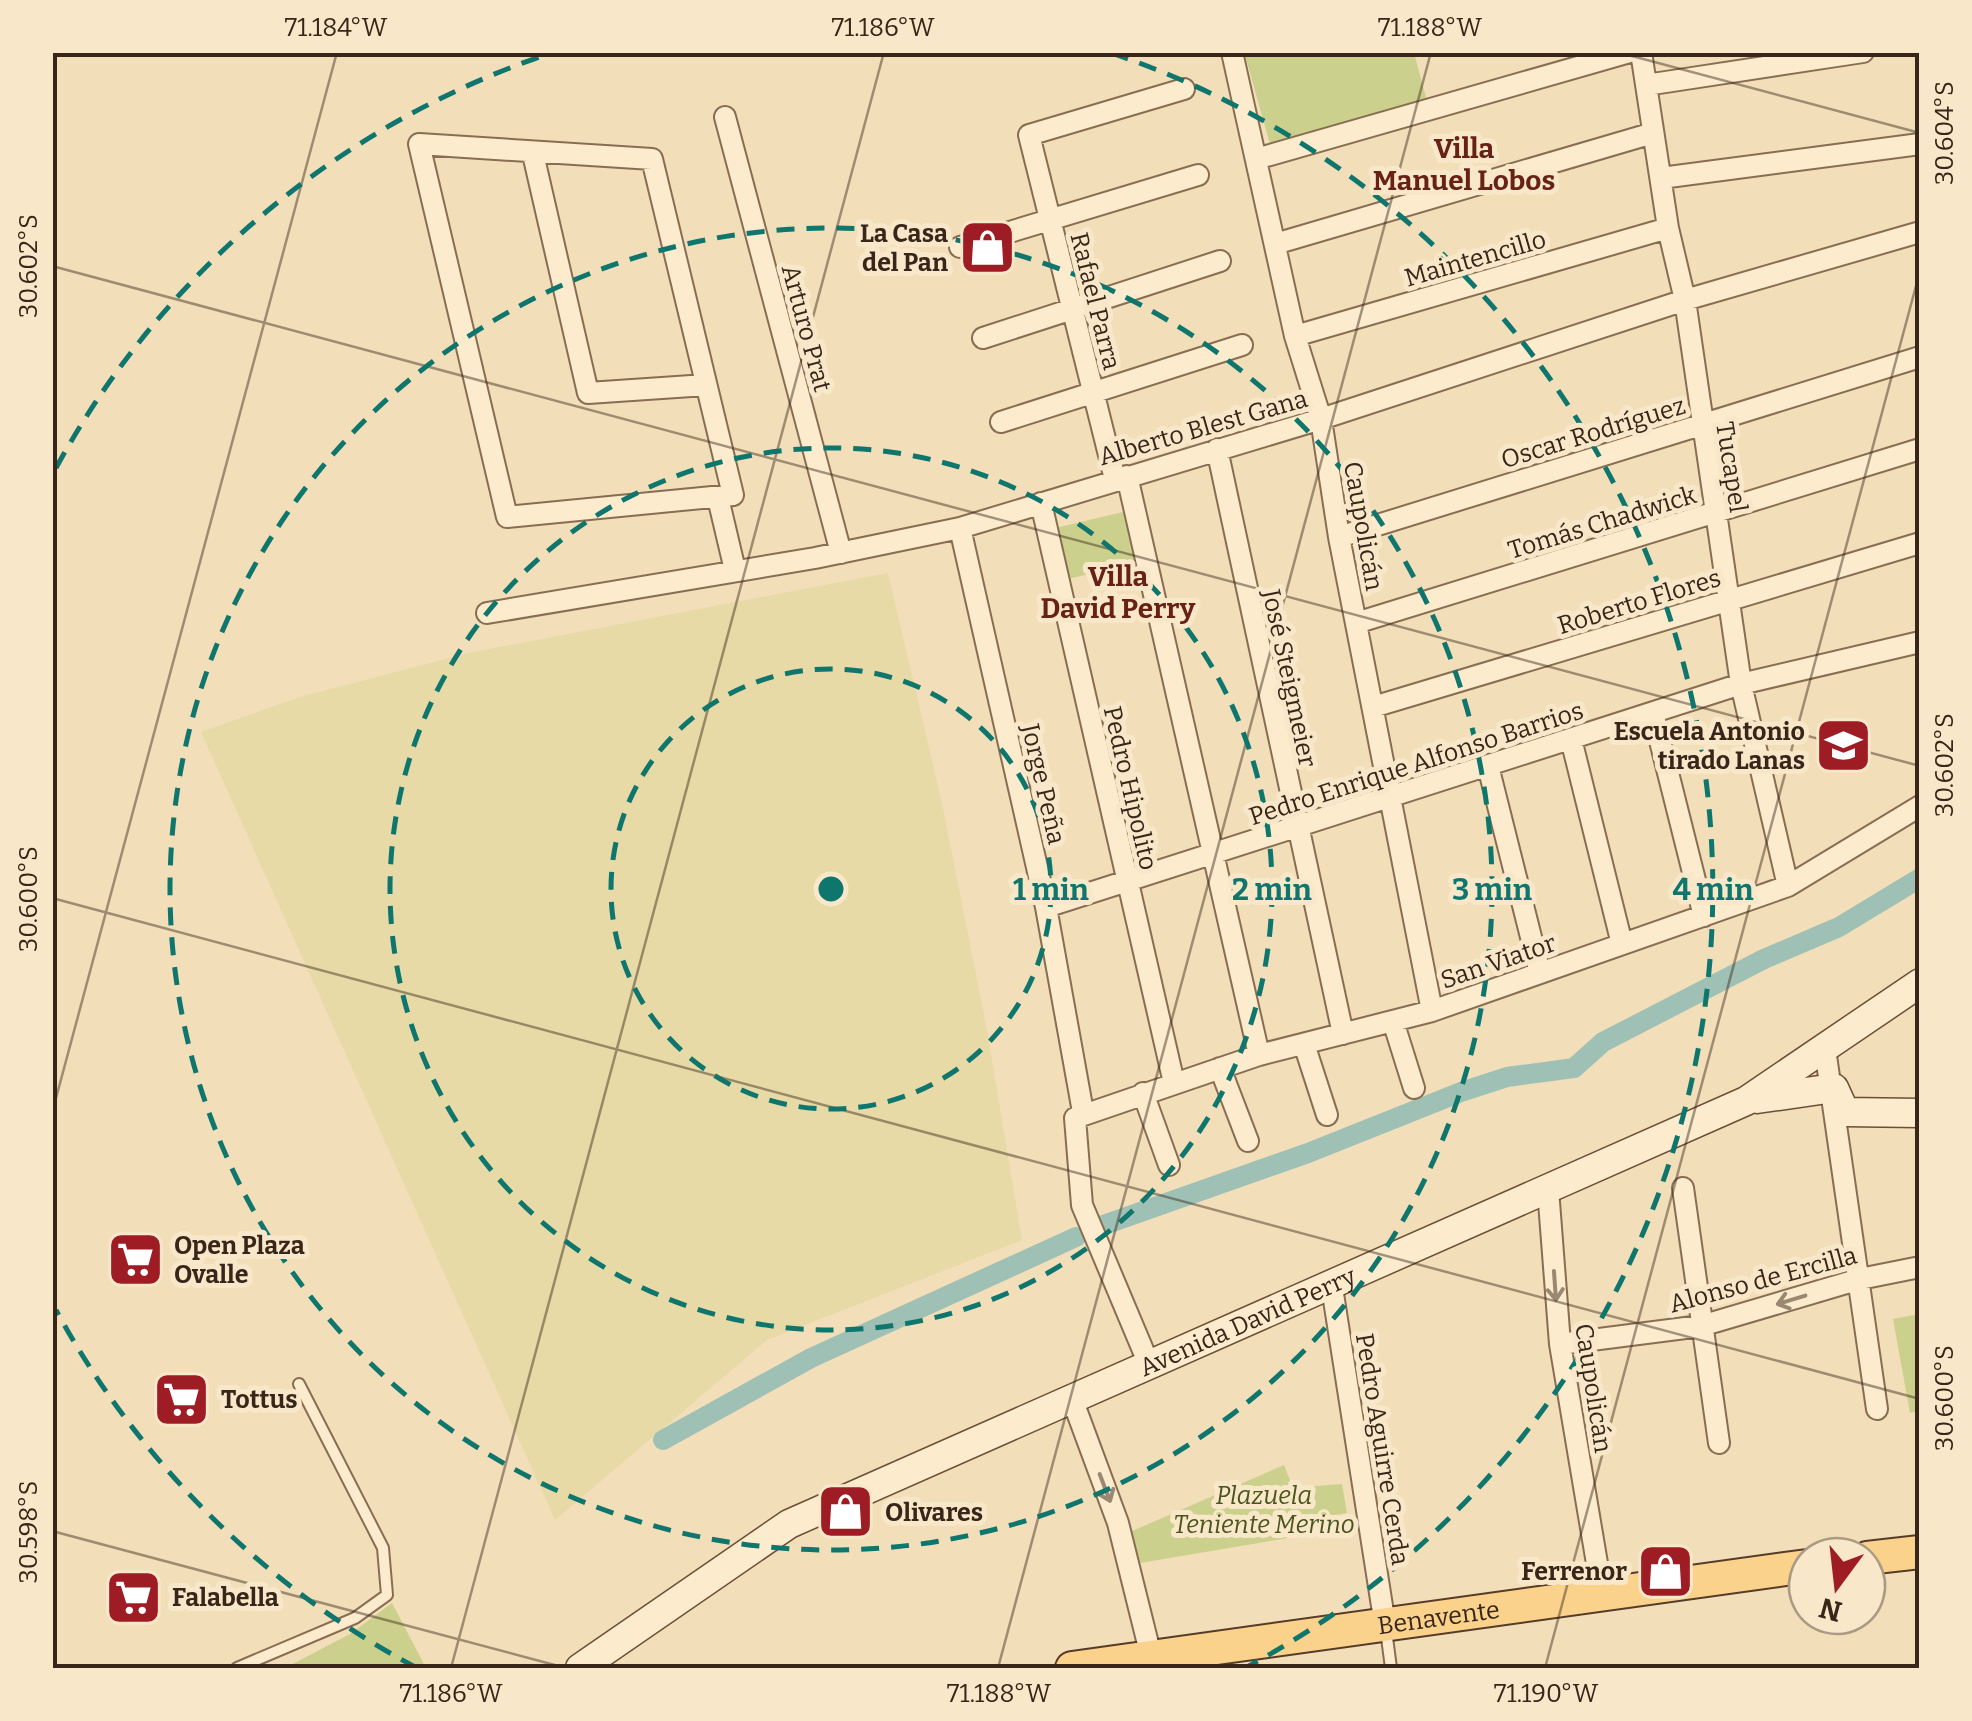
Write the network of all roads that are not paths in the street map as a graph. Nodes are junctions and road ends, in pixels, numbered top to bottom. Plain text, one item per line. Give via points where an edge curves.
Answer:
1 (1232, 52) edge
2 (1630, 52) edge
3 (1640, 52) edge
4 (1863, 52) edge
5 (1646, 86) junction
6 (1184, 89) dead end
7 (725, 117) dead end
8 (1653, 133) junction
9 (1920, 144) edge
10 (533, 154) junction
11 (1256, 159) junction
12 (1198, 175) dead end
13 (1660, 178) junction
14 (1050, 218) junction
15 (1668, 228) junction
16 (1920, 232) edge
17 (1274, 244) junction
18 (960, 247) dead end
19 (1220, 261) dead end
20 (1685, 300) junction
21 (1072, 309) junction
22 (1295, 336) junction
23 (983, 338) dead end
24 (1242, 344) dead end
25 (1920, 357) edge
26 (706, 385) junction
27 (1093, 392) junction
28 (1321, 419) junction
29 (1002, 422) dead end
30 (1700, 425) junction
31 (1217, 449) junction
32 (1920, 449) edge
33 (1121, 478) junction
34 (718, 498) junction
35 (1041, 503) junction
36 (1714, 514) junction
37 (960, 528) junction
38 (1339, 537) junction
39 (1920, 542) edge
40 (840, 552) junction
41 (735, 570) junction
42 (1728, 600) junction
43 (487, 613) dead end
44 (1356, 622) junction
45 (1920, 642) edge
46 (1741, 684) junction
47 (1372, 708) junction
48 (1653, 713) junction
49 (1571, 740) junction
50 (1488, 766) junction
51 (1390, 798) junction
52 (1920, 806) edge
53 (1295, 828) junction
54 (1211, 855) junction
55 (1126, 882) junction
56 (1788, 886) junction
57 (1046, 908) junction
58 (1704, 916) junction
59 (1622, 944) junction
60 (1540, 973) junction
61 (1920, 983) edge
62 (1432, 1011) junction
63 (1393, 1021) junction
64 (1343, 1034) junction
65 (1304, 1044) junction
66 (1825, 1049) junction
67 (1259, 1056) junction
68 (1220, 1068) junction
69 (1174, 1083) junction
70 (1414, 1088) dead end
71 (1834, 1088) junction
72 (1143, 1093) junction
73 (1746, 1101) junction
74 (1920, 1113) edge
75 (1079, 1115) junction
76 (1328, 1115) dead end
77 (1248, 1141) dead end
78 (1170, 1165) dead end
79 (1683, 1188) dead end
80 (1548, 1189) junction
81 (1920, 1267) edge
82 (1860, 1279) junction
83 (1331, 1280) junction
84 (1701, 1326) junction
85 (1560, 1344) junction
86 (1148, 1362) junction
87 (299, 1384) dead end
88 (1071, 1396) junction
89 (1876, 1408) dead end
90 (1718, 1444) dead end
91 (1920, 1552) edge
92 (1887, 1556) edge
93 (1787, 1569) edge
94 (1602, 1593) junction
95 (1385, 1624) junction
96 (1151, 1656) junction
97 (237, 1668) edge
98 (580, 1668) edge
99 (1072, 1668) edge
100 (1391, 1668) edge

1 - 11 street, Caupolicán
2 - 11 street
3 - 5 street, Tucapel
4 - 5 street
5 - 8 street, Tucapel
6 - 14 street, Rafael Parra via 1029,135
7 - 40 street, Arturo Prat
8 - 13 street, Tucapel
8 - 17 street
9 - 13 street
10 - 26 street via 652,159
10 - 26 street via 588,393
10 - 34 street via 419,144 507,517
11 - 17 street, Caupolicán
12 - 14 street
13 - 15 street, Tucapel
14 - 18 street
14 - 21 street, Rafael Parra
15 - 20 street, Tucapel
15 - 22 street, Maintencillo
16 - 20 street, Alberto Blest Gana
17 - 22 street, Caupolicán
19 - 21 street
20 - 28 street, Alberto Blest Gana
20 - 30 street, Tucapel
21 - 23 street
21 - 27 street, Rafael Parra
22 - 28 street, Caupolicán
24 - 27 street
25 - 30 street, Oscar Rodríguez
26 - 34 street via 734,495
27 - 29 street
27 - 33 street, Rafael Parra
28 - 31 street, Alberto Blest Gana
28 - 38 street, Caupolicán
30 - 36 street, Tucapel
30 - 38 street, Oscar Rodríguez
31 - 33 street, Alberto Blest Gana
31 - 53 street, José Steigmeier
32 - 36 street, Tomás Chadwick
33 - 35 street, Alberto Blest Gana
33 - 54 street, Rafael Parra
34 - 41 street
35 - 37 street, Alberto Blest Gana
35 - 55 street, Pedro Hipolito
36 - 42 street, Tucapel
36 - 44 street, Tomás Chadwick
37 - 40 street, Alberto Blest Gana
37 - 57 street, Jorge Peña
38 - 44 street, Caupolicán
39 - 42 street, Roberto Flores
40 - 41 street, Alberto Blest Gana
41 - 43 street, Alberto Blest Gana
42 - 46 street, Tucapel
42 - 47 street, Roberto Flores
44 - 47 street, Caupolicán
45 - 46 street, Pedro Enrique Alfonso Barrios
46 - 48 street, Pedro Enrique Alfonso Barrios
46 - 56 street, Tucapel
47 - 51 street, Caupolicán
48 - 49 street, Pedro Enrique Alfonso Barrios
48 - 58 street
49 - 50 street, Pedro Enrique Alfonso Barrios
49 - 59 street
50 - 51 street, Pedro Enrique Alfonso Barrios
50 - 60 street
51 - 53 street, Pedro Enrique Alfonso Barrios
51 - 62 street, Caupolicán
52 - 56 street, San Viator
53 - 54 street, Pedro Enrique Alfonso Barrios
53 - 64 street, José Steigmeier
54 - 55 street, Pedro Enrique Alfonso Barrios
54 - 67 street, Rafael Parra
55 - 57 street, Pedro Enrique Alfonso Barrios
55 - 69 street, Pedro Hipolito
56 - 58 street, San Viator
57 - 75 street, Jorge Peña
58 - 59 street, San Viator
59 - 60 street, San Viator
60 - 62 street, San Viator
61 - 66 main road, Avenida David Perry
62 - 63 street, San Viator
63 - 64 street, San Viator
63 - 70 street
64 - 65 street, San Viator
65 - 67 street, San Viator
65 - 76 street
66 - 71 street
66 - 73 main road, Avenida David Perry
67 - 68 street, San Viator
68 - 69 street, San Viator
68 - 77 street
69 - 72 street, San Viator
71 - 73 main road
71 - 74 main road via 1845,1112
71 - 82 street
72 - 75 street, San Viator
72 - 78 street
73 - 80 main road, Avenida David Perry
75 - 86 street, Jorge Peña via 1082,1205
79 - 84 street
80 - 83 main road, Avenida David Perry
80 -> 85 street, Caupolicán
81 - 82 street, Alonso de Ercilla
82 -> 84 street, Alonso de Ercilla
82 - 89 street
83 - 86 main road, Avenida David Perry
83 - 95 street, Pedro Aguirre Cerda
84 - 85 street, Alonso de Ercilla
84 - 90 street
85 - 94 street, Caupolicán
86 - 88 main road, Avenida David Perry
87 - 97 lane via 384,1548 387,1595 355,1618
88 -> 96 street via 1118,1523
88 - 98 main road, Avenida David Perry via 788,1524
91 - 92 main road
93 - 94 main road, Benavente
94 - 95 main road, Benavente
95 - 96 main road, Benavente
95 - 100 lane
96 - 99 main road, Benavente

